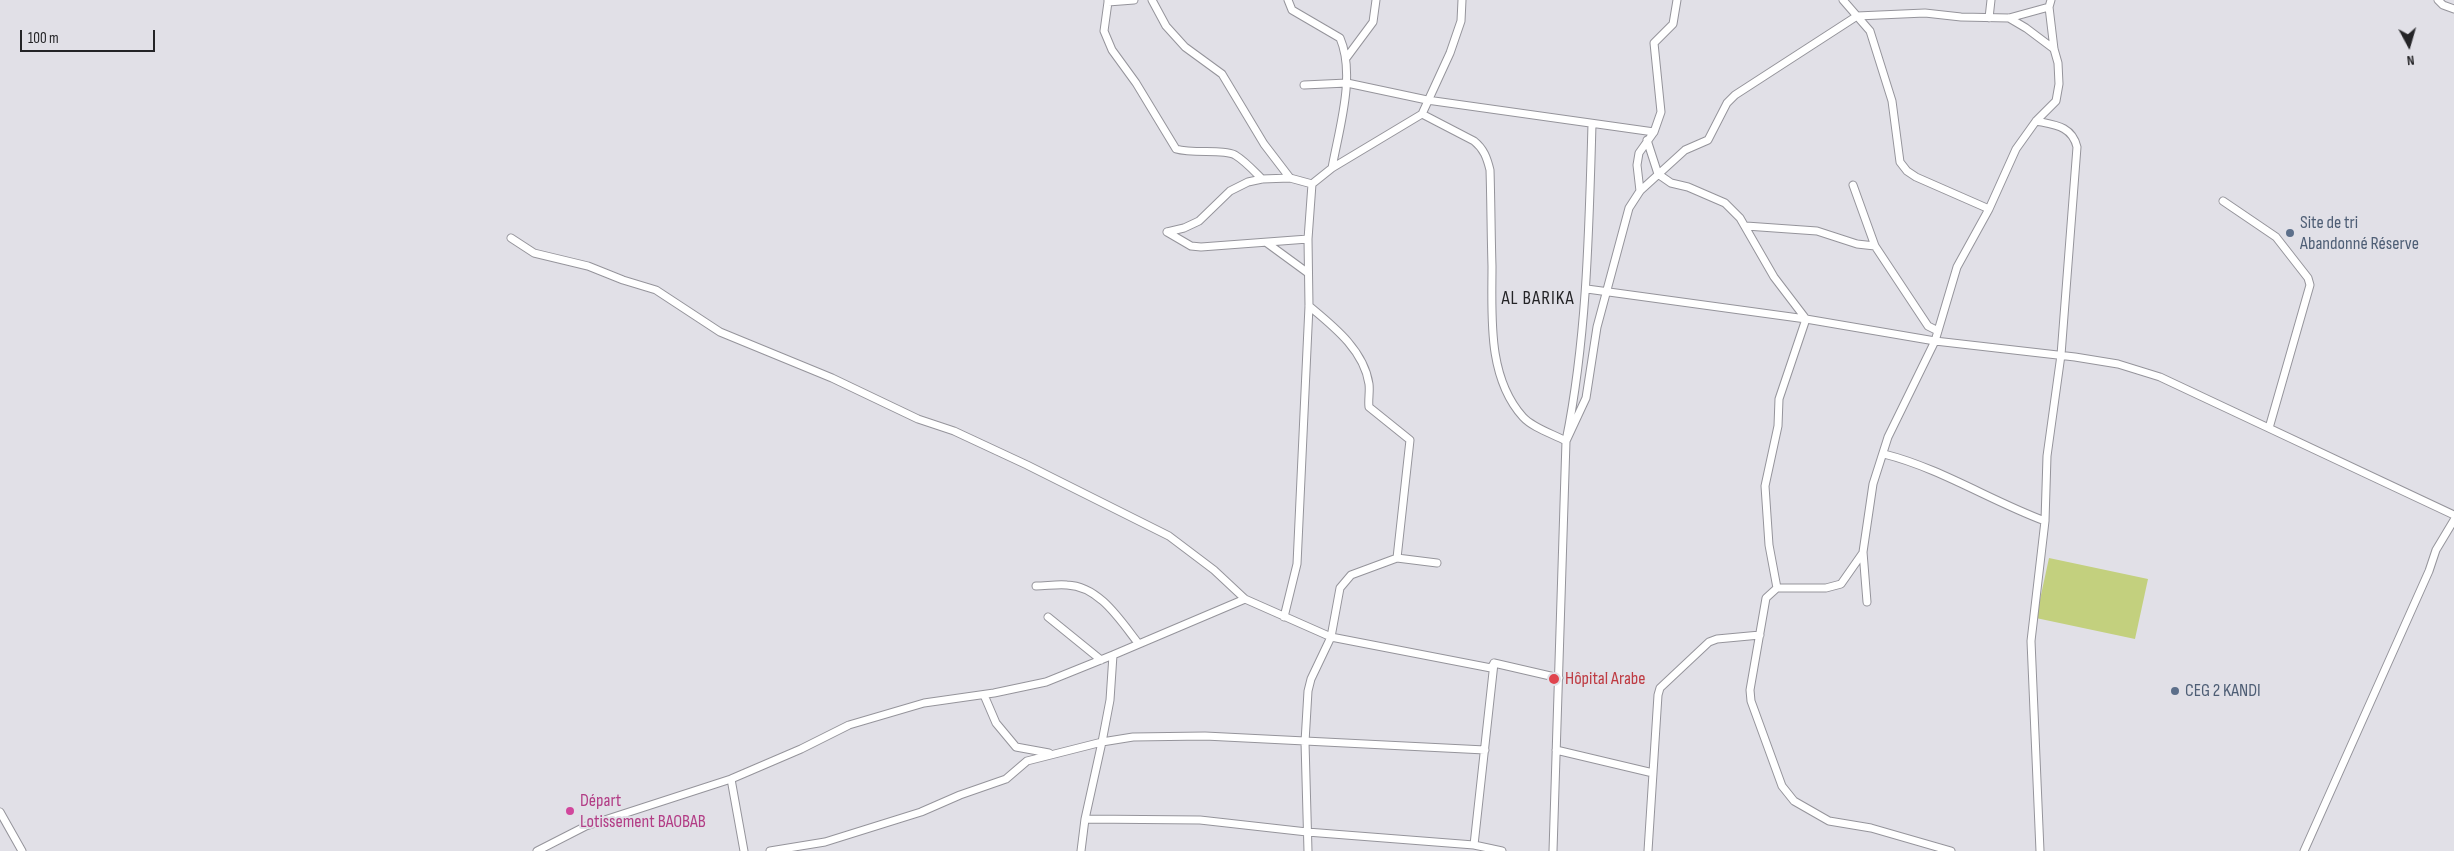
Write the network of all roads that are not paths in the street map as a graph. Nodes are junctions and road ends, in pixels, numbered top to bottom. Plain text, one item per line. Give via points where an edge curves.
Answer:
1 (1134, 0) edge
2 (1152, 0) edge
3 (1288, 0) edge
4 (1376, 0) edge
5 (1462, 0) edge
6 (1677, 0) edge
7 (1843, 0) edge
8 (1991, 0) edge
9 (2438, 0) edge
10 (1108, 1) edge
11 (2050, 4) edge
12 (2454, 9) edge
13 (1857, 16) junction
14 (1989, 18) junction
15 (2009, 18) junction
16 (2054, 49) junction
17 (1347, 58) junction
18 (1347, 83) junction
19 (1304, 85) dead end
20 (1427, 100) junction
21 (1422, 114) junction
22 (2036, 120) junction
23 (1592, 124) junction
24 (1654, 132) junction
25 (1647, 140) junction
26 (1332, 168) junction
27 (1658, 174) junction
28 (1290, 178) junction
29 (1262, 179) junction
30 (1312, 184) junction
31 (1853, 185) dead end
32 (1640, 191) junction
33 (2223, 201) dead end
34 (1989, 208) junction
35 (1746, 226) junction
36 (511, 238) dead end
37 (1308, 240) junction
38 (1267, 243) junction
39 (1875, 246) junction
40 (1308, 273) junction
41 (1587, 289) junction
42 (1606, 292) junction
43 (1309, 306) junction
44 (1806, 319) junction
45 (1938, 331) junction
46 (1936, 341) junction
47 (2061, 355) junction
48 (2269, 428) junction
49 (1566, 441) junction
50 (1884, 454) junction
51 (2454, 515) edge
52 (2454, 520) edge
53 (2045, 521) junction
54 (1863, 552) junction
55 (1397, 558) junction
56 (1437, 563) dead end
57 (1036, 586) dead end
58 (1777, 588) junction
59 (1245, 599) junction
60 (1867, 602) dead end
61 (1284, 617) junction
62 (1048, 618) dead end
63 (1760, 635) junction
64 (1331, 638) junction
65 (1138, 642) junction
66 (1113, 655) junction
67 (1101, 660) junction
68 (1494, 663) junction
69 (1558, 678) junction
70 (984, 694) junction
71 (1102, 742) junction
72 (1305, 742) junction
73 (1484, 750) junction
74 (1556, 750) junction
75 (1054, 754) junction
76 (1653, 772) junction
77 (731, 778) junction
78 (0, 812) edge
79 (1085, 819) junction
80 (1307, 832) junction
81 (1474, 845) junction
82 (22, 851) edge
83 (537, 851) edge
84 (744, 851) edge
85 (770, 851) edge
86 (1081, 851) edge
87 (1308, 851) edge
88 (1502, 851) edge
89 (1553, 851) edge
90 (1648, 851) edge
91 (1951, 851) edge
92 (2040, 851) edge
93 (2304, 851) edge

1 - 10 street
2 - 28 street via 1166,26 1185,46 1222,74 1264,144
3 - 17 street via 1292,10 1340,38
4 - 17 street via 1373,22
5 - 20 street via 1461,21 1450,53
6 - 24 street via 1673,24 1654,43 1661,112
7 - 13 street
8 - 14 street
9 - 12 street via 2443,6
10 - 29 street via 1104,31 1112,50 1176,149 1235,155
11 - 15 street
11 - 16 street
13 - 14 street via 1925,13
13 - 27 street via 1735,95 1727,103 1708,140 1685,150
13 - 34 street via 1870,31 1883,68 1892,101 1900,162 1916,177
14 - 15 street
15 - 16 street
16 - 22 street via 2059,84 2056,101
17 - 18 street
18 - 19 street
18 - 20 street
18 - 26 street
20 - 21 street
20 - 23 street
21 - 26 street
21 - 49 street via 1474,141 1487,158 1490,170 1492,318 1494,348 1501,377 1513,404 1524,418
22 - 34 street via 2016,149
22 - 47 street via 2064,127 2072,134 2077,147
23 - 24 street
23 - 41 street
24 - 25 street
25 - 27 street
25 - 32 street via 1639,152 1637,165
26 - 30 street
27 - 32 street
27 - 35 street via 1672,183 1725,203
28 - 29 street
28 - 30 street
29 - 38 street via 1230,191 1200,221 1167,232 1191,246
30 - 37 street
31 - 39 street
32 - 42 street via 1629,208
33 - 48 street via 2276,238 2310,285
34 - 45 street via 1957,267
35 - 39 street via 1817,231 1857,244
35 - 44 street via 1774,277
36 - 59 street via 534,253 588,266 656,290 720,332 1027,465 1170,536
37 - 38 street
37 - 40 street
38 - 40 street
39 - 45 street via 1928,326
40 - 43 street
41 - 42 street
41 - 49 street via 1577,387
42 - 44 street
42 - 49 street via 1586,398
43 - 55 street via 1336,328 1357,355 1369,386 1369,407 1410,440
43 - 61 street via 1297,564
44 - 46 street
44 - 58 street via 1779,399 1778,426 1765,486 1769,545
45 - 46 street
46 - 47 street
46 - 50 street via 1888,437
47 - 48 street via 2118,364 2160,377
47 - 53 street via 2048,456
48 - 51 street
49 - 69 street
50 - 53 street via 1926,468
50 - 54 street via 1873,484
52 - 93 street via 2436,550
53 - 92 street via 2031,641
54 - 58 street via 1841,584 1826,588
54 - 60 street
55 - 56 street
55 - 64 street via 1351,575 1340,588
57 - 65 street via 1083,588 1108,605
58 - 63 street via 1766,598
59 - 61 street
59 - 65 street
61 - 64 street
62 - 67 street
63 - 76 street via 1709,642 1664,681 1658,696
63 - 91 street via 1751,701 1787,795 1829,821 1871,828
64 - 68 street via 1491,668
64 - 72 street via 1310,685
65 - 66 street
66 - 67 street
66 - 71 street via 1110,700
67 - 70 street via 1046,682
68 - 69 street
68 - 73 street
69 - 74 street
70 - 75 street via 996,723 1016,746
70 - 77 street via 924,703 856,723
71 - 72 street via 1168,736
71 - 75 street
71 - 79 street
72 - 73 street
72 - 80 street
73 - 81 street
74 - 76 street
74 - 89 street
75 - 85 street via 1027,761 1006,779 921,812 825,842
76 - 90 street
77 - 83 street via 586,826
77 - 84 street
78 - 82 street
79 - 80 street via 1200,820
79 - 86 street
80 - 81 street
80 - 87 street
81 - 88 street

